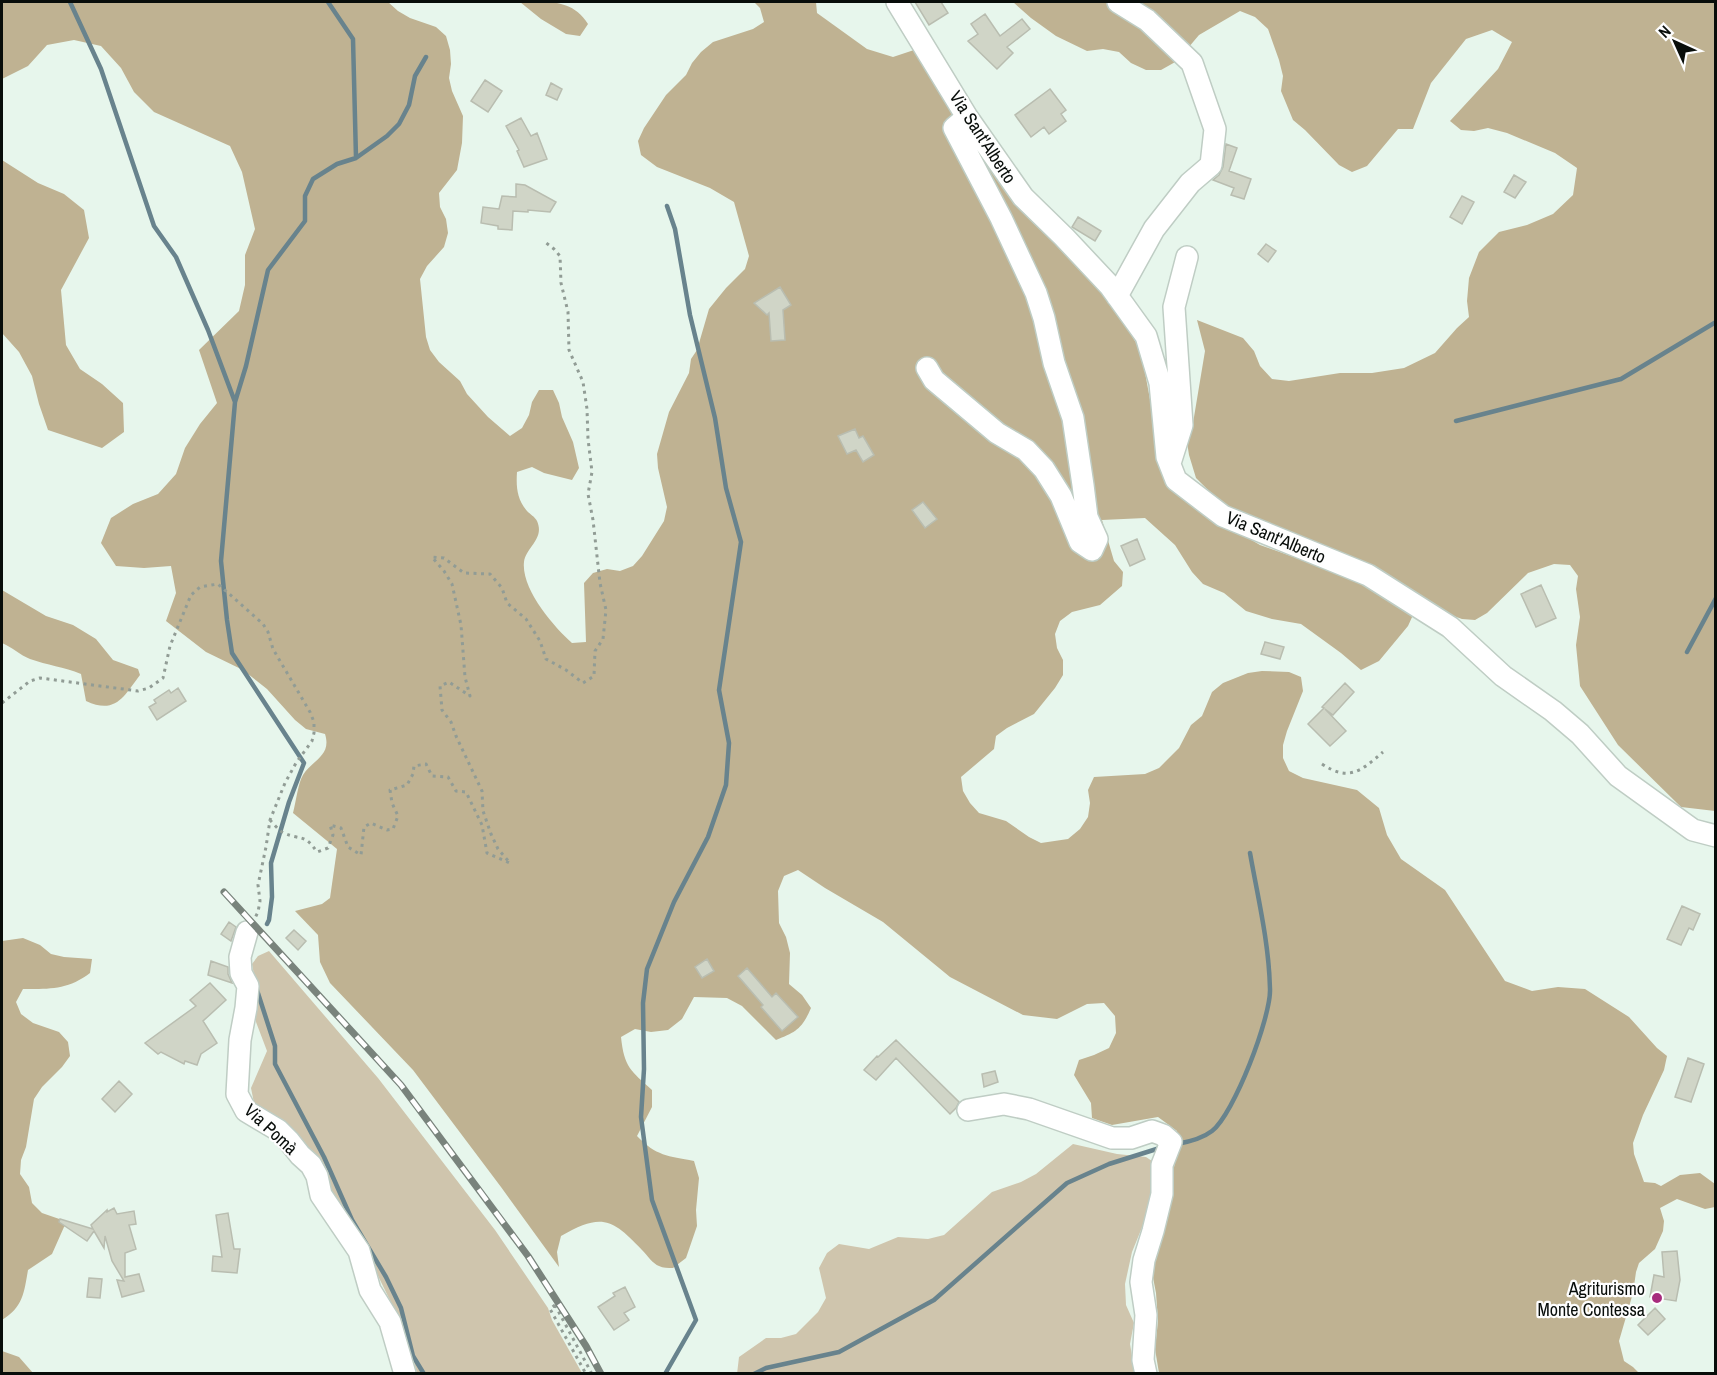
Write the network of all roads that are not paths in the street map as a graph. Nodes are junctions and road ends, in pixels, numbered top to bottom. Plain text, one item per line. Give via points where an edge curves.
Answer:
1 (897, 2) edge
2 (1118, 2) edge
3 (967, 117) junction
4 (1187, 257) dead end
5 (1117, 296) junction
6 (927, 368) dead end
7 (1170, 463) junction
8 (1716, 836) edge
9 (247, 932) road end
10 (968, 1110) dead end
11 (405, 1374) edge
12 (1146, 1374) edge

1 - 3 street, Via Sant'Alberto
2 - 5 street via 1147,20 1192,63 1215,129 1211,165 1190,183 1154,229
3 - 5 street, Via Sant'Alberto via 1023,197
3 - 6 street via 954,128 1021,259 1044,318 1072,418 1087,518 1097,539 1092,550 1080,542 1061,496 1044,469 1026,450 998,433 934,380
4 - 7 street via 1174,307 1182,425
5 - 7 street, Via Sant'Alberto via 1146,336 1160,383
7 - 8 street, Via Sant'Alberto via 1176,480 1223,516 1368,575 1450,627 1503,676 1580,734 1618,776 1694,830
9 - 11 street, Via Pomà via 240,957 241,973 248,986 237,1094 246,1111 278,1130 317,1176 321,1195 358,1251 370,1290 390,1322
10 - 12 street via 1004,1104 1112,1138 1131,1138 1152,1131 1171,1142 1162,1165 1162,1194 1141,1282 1146,1315

